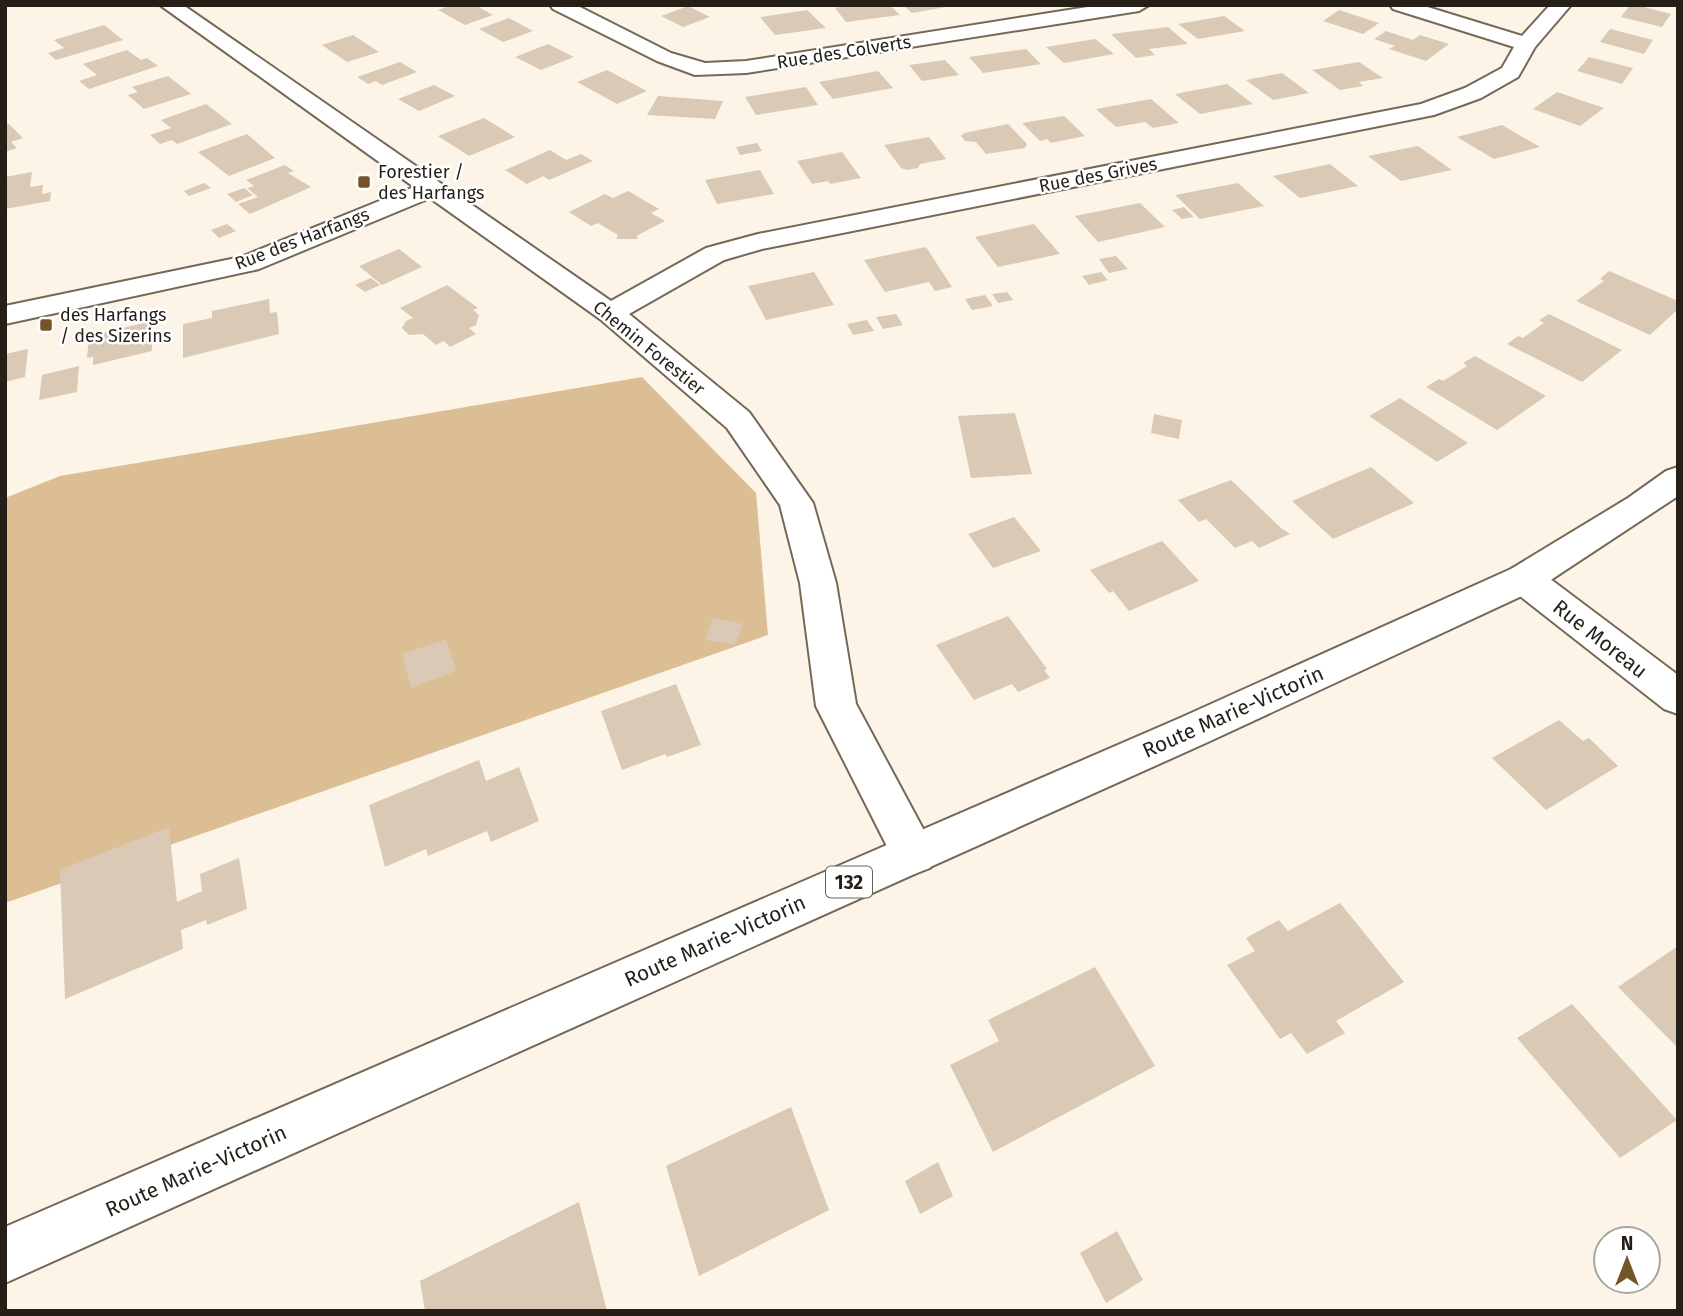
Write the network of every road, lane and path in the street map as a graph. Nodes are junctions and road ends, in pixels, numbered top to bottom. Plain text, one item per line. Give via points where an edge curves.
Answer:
1 (170, 5) edge
2 (560, 5) edge
3 (1139, 5) edge
4 (1399, 5) edge
5 (1561, 5) edge
6 (1527, 44) junction
7 (431, 189) junction
8 (610, 313) junction
9 (5, 315) edge
10 (1678, 480) edge
11 (1524, 579) junction
12 (1678, 697) edge
13 (915, 853) junction
14 (5, 1255) edge

1 - 7 street, Chemin Forestier
2 - 3 street, Rue des Colverts via 664,57 703,70
4 - 6 street
5 - 6 street, Rue des Grives
6 - 8 street, Rue des Grives via 1510,72 1473,93 1426,110 758,242 715,254
7 - 8 street, Chemin Forestier
7 - 9 street, Rue des Harfangs via 248,263
8 - 13 street, Chemin Forestier via 738,420 796,503 818,583 836,706
10 - 11 street, Route Marie-Victorin / 132
11 - 12 street, Rue Moreau
11 - 13 street, Route Marie-Victorin / 132
13 - 14 street, Route Marie-Victorin / 132

